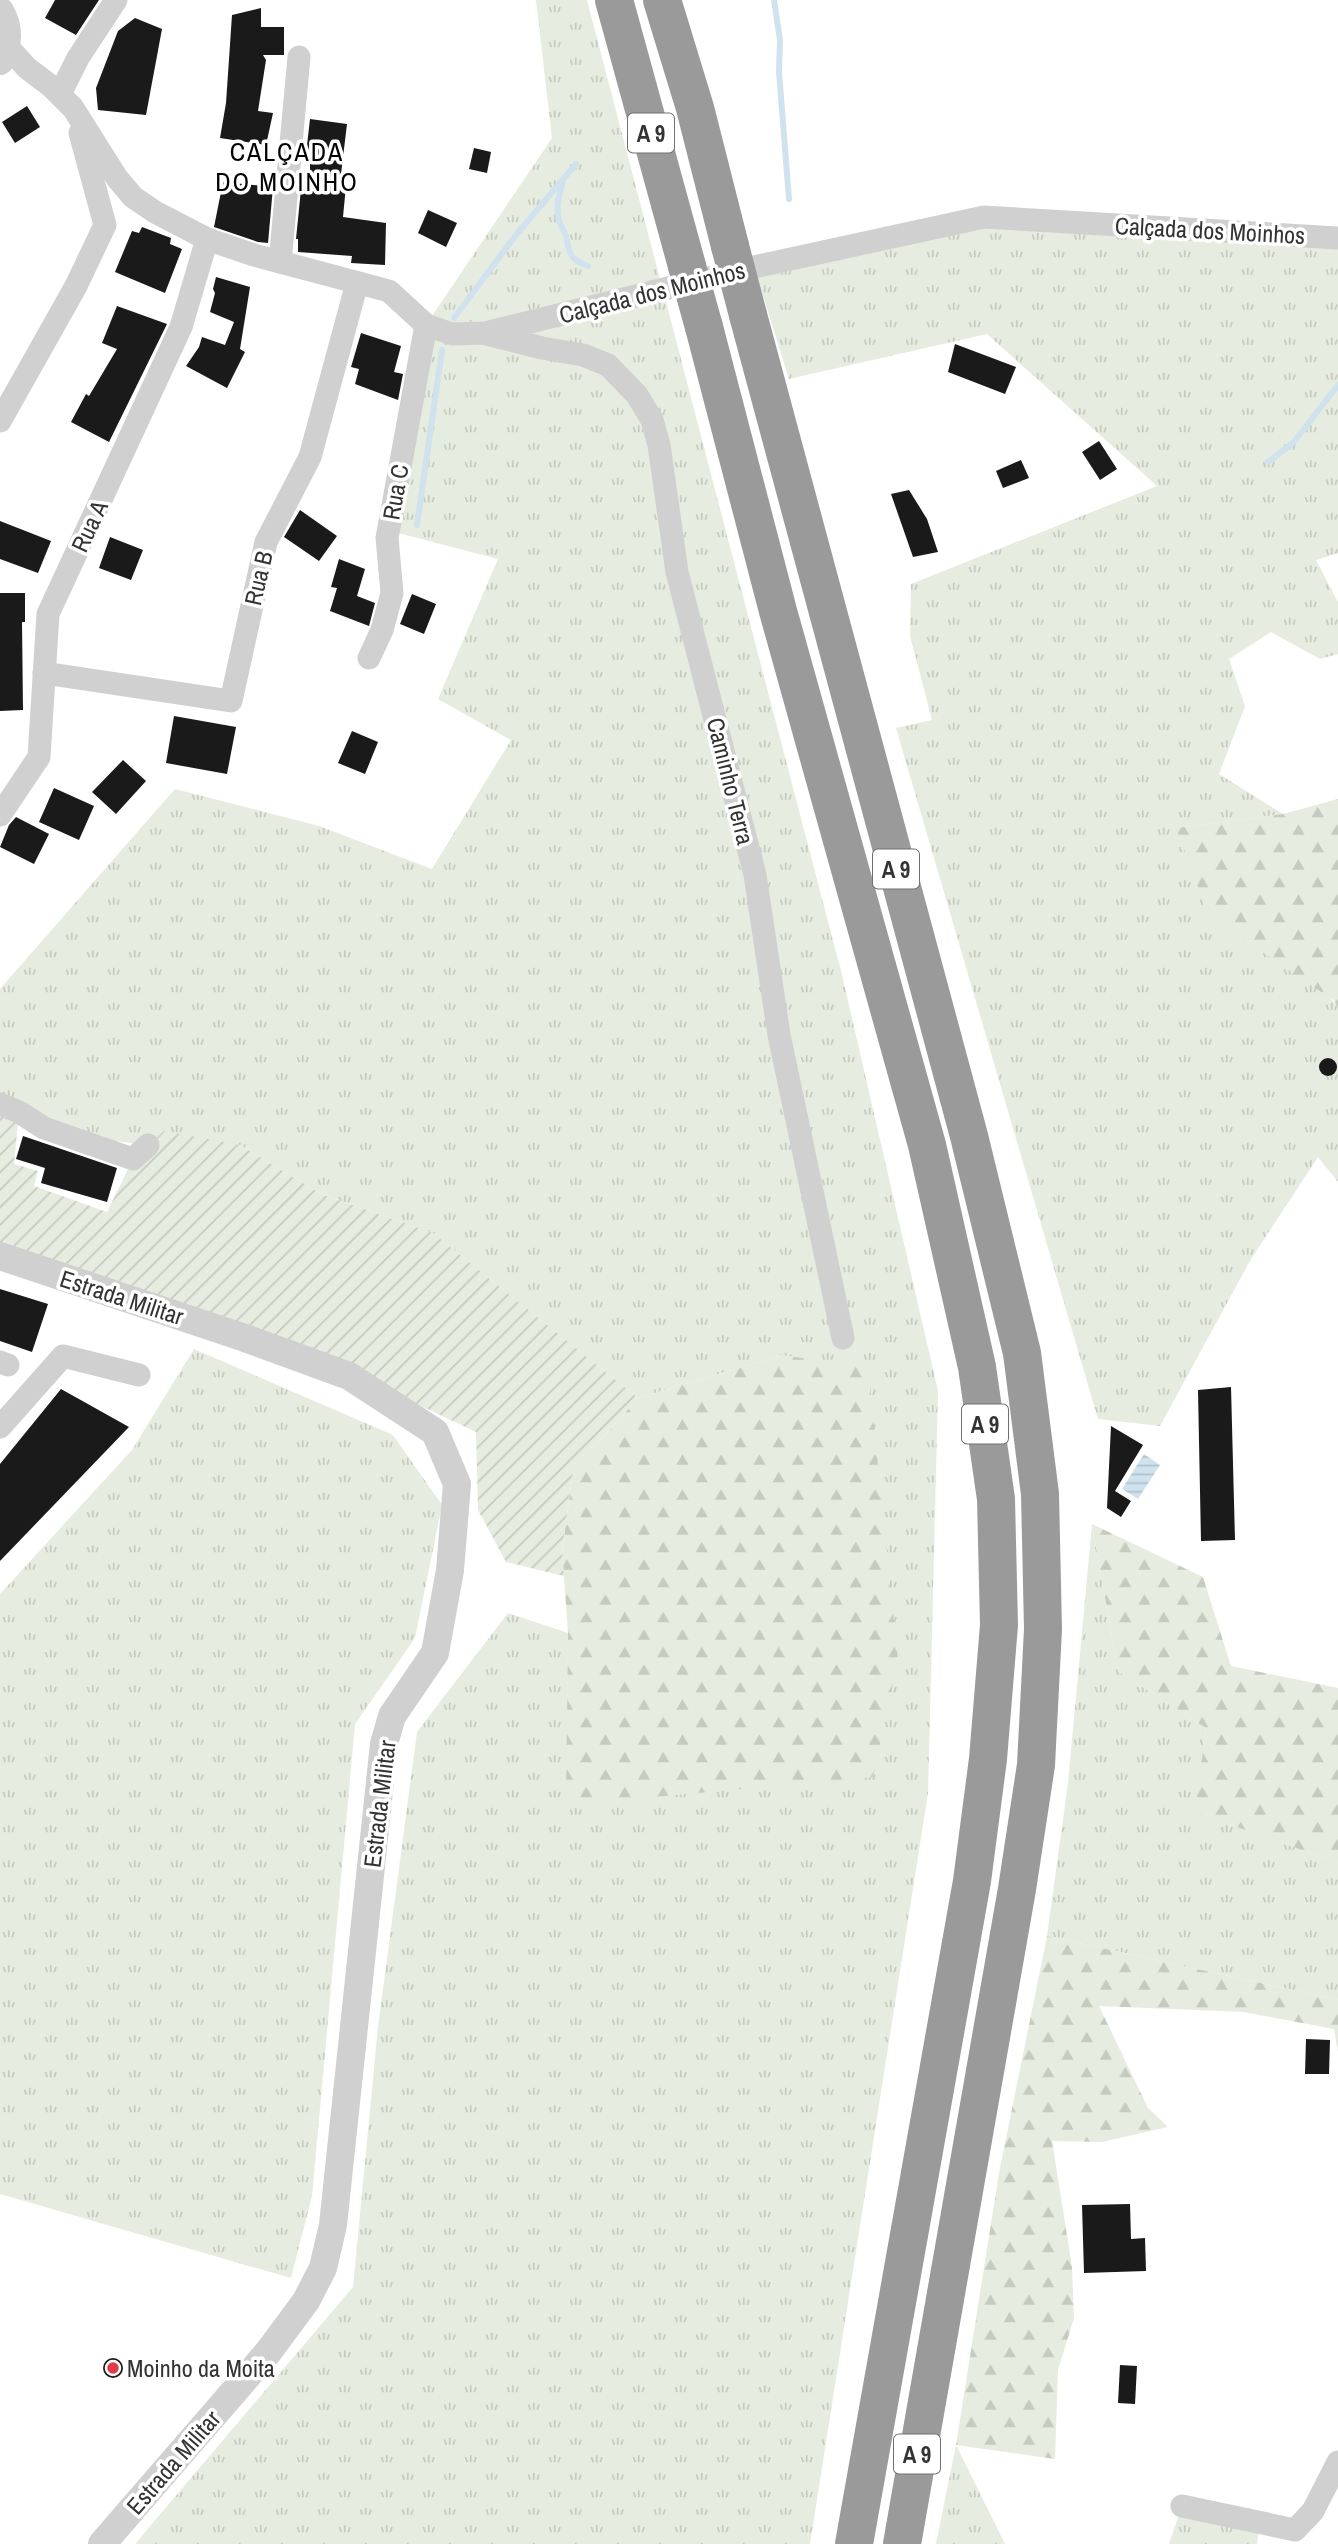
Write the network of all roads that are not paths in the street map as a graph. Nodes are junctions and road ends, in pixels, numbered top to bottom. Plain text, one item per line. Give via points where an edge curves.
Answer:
1 (116, 0) edge
2 (614, 0) edge
3 (662, 0) edge
4 (689, 0) edge
5 (4, 35) edge
6 (299, 57) dead end
7 (62, 96) junction
8 (695, 108) junction
9 (1338, 238) edge
10 (207, 239) junction
11 (280, 262) junction
12 (357, 282) junction
13 (426, 325) junction
14 (485, 333) junction
15 (0, 421) edge
16 (369, 658) dead end
17 (44, 673) junction
18 (0, 815) edge
19 (0, 1104) edge
20 (148, 1145) dead end
21 (0, 1256) edge
22 (843, 1338) dead end
23 (139, 1375) dead end
24 (0, 1427) edge
25 (1338, 2462) edge
26 (1182, 2505) dead end
27 (102, 2544) edge
28 (854, 2544) edge
29 (902, 2544) edge

1 - 7 street via 78,58
2 - 28 highway, A 9, bridge via 927,1145 977,1367 996,1499 999,1625 972,1881
3 - 8 highway, A 9
4 - 8 highway
5 - 7 street, Calçada dos Moinhos via 27,68
6 - 11 street
7 - 10 street, Calçada dos Moinhos via 132,197
7 - 15 street via 105,225
8 - 29 highway, A 9, bridge via 969,1136 1022,1353 1040,1494 1043,1629 1036,1765
9 - 14 street, Calçada dos Moinhos via 984,217
10 - 11 street, Calçada dos Moinhos
10 - 17 street, Rua A via 181,327 48,614
11 - 12 street, Calçada dos Moinhos
12 - 13 street, Calçada dos Moinhos via 389,291
12 - 17 street, Rua B via 310,457 266,542 231,701
13 - 14 street, Calçada dos Moinhos via 452,334
13 - 16 street, Rua C via 387,538 392,593
14 - 22 street, Caminho Terra via 608,365 637,395 652,420 677,572 755,875 779,1035
17 - 18 street, Rua A via 39,757
19 - 20 street via 44,1128 133,1158
21 - 27 street, Estrada Militar via 349,1376 435,1432 457,1484 450,1570 435,1653 392,1716 384,1744 333,2225 323,2269 269,2351
23 - 24 street via 63,1356
25 - 26 street via 1313,2511 1296,2530

